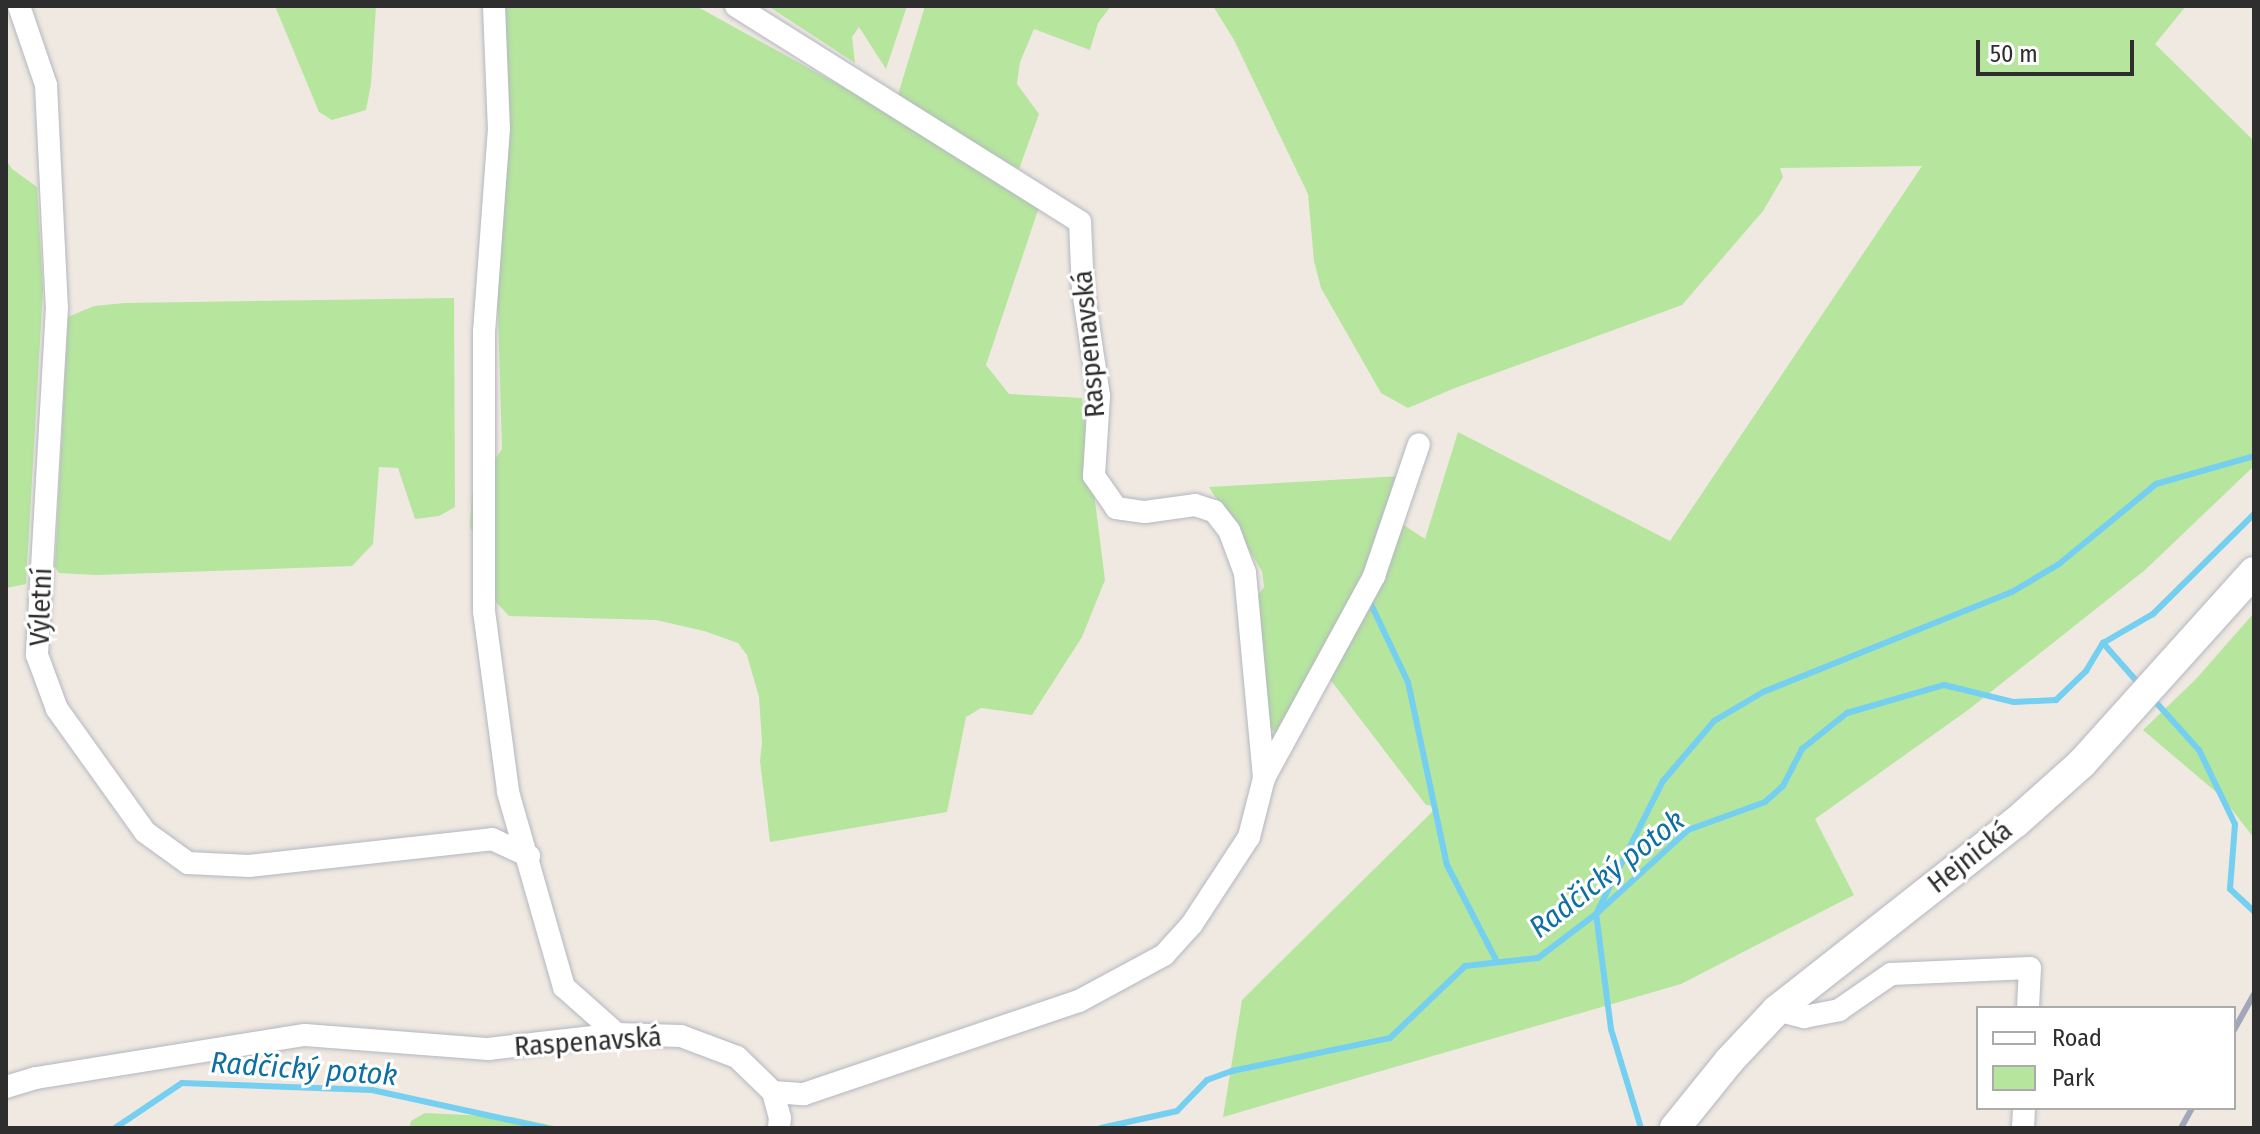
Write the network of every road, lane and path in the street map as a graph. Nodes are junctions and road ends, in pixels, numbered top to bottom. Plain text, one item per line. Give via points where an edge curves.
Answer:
1 (19, 6) edge
2 (494, 6) edge
3 (736, 6) edge
4 (1419, 444) dead end
5 (2254, 572) edge
6 (1264, 778) junction
7 (529, 856) junction
8 (2028, 1006) edge
9 (1777, 1010) junction
10 (617, 1034) junction
11 (6, 1087) edge
12 (773, 1092) junction
13 (779, 1128) edge
14 (1675, 1128) edge

1 - 7 street, Výletní via 46,85 57,307 37,655 57,709 145,832 188,863 249,866 492,839
2 - 7 street via 499,128 484,332 484,611 508,792
3 - 6 street, Raspenavská via 1080,222 1083,290 1099,396 1094,476 1116,508 1145,512 1195,505 1214,511 1229,530 1245,573
4 - 6 street, Raspenavská via 1374,576
5 - 9 main road, Hejnická via 2082,763 2015,823
6 - 12 street, Raspenavská via 1249,837 1192,924 1164,955 1079,1001 804,1094
7 - 10 street via 564,987
8 - 9 street via 2030,968 1891,974 1839,1010 1804,1017
9 - 14 main road, Hejnická
10 - 11 street, Raspenavská via 488,1049 305,1035
10 - 12 street, Raspenavská via 681,1036 737,1057
12 - 13 street

